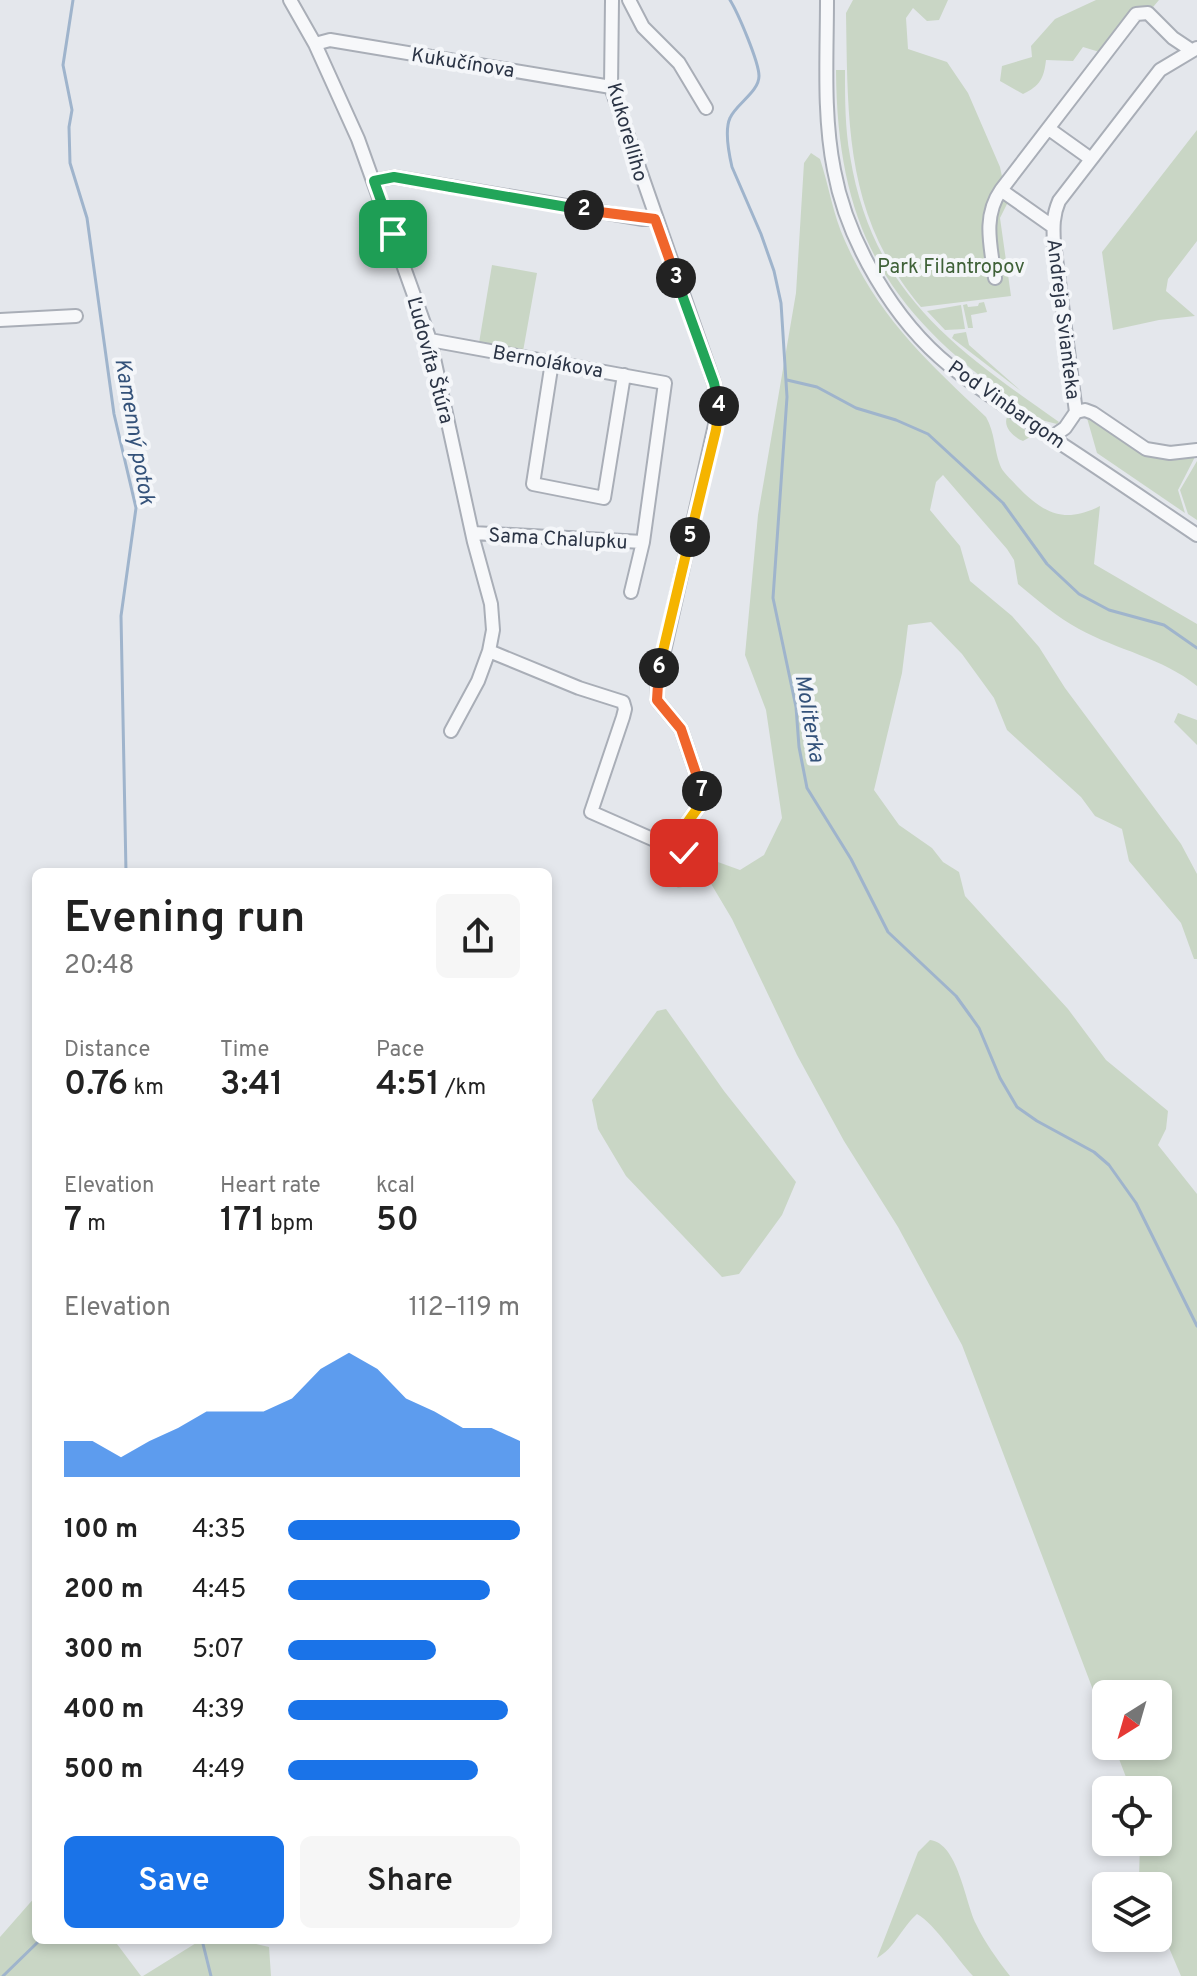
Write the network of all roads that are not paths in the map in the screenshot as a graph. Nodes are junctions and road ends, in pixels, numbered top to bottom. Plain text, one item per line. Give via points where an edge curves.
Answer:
1 (290, 0) edge
2 (612, 0) edge
3 (629, 0) edge
4 (827, 0) edge
5 (315, 44) junction
6 (1194, 49) edge
7 (611, 87) junction
8 (706, 108) dead end
9 (1049, 129) junction
10 (1091, 159) junction
11 (374, 181) junction
12 (1001, 190) junction
13 (655, 219) junction
14 (1052, 226) junction
15 (995, 278) dead end
16 (76, 316) dead end
17 (0, 320) edge
18 (430, 340) junction
19 (552, 362) junction
20 (624, 375) junction
21 (665, 383) joint
22 (1076, 412) junction
23 (1052, 437) junction
24 (1197, 450) edge
25 (473, 533) junction
26 (1197, 535) edge
27 (643, 542) junction
28 (631, 592) dead end
29 (489, 651) junction
30 (451, 731) dead end
31 (670, 847) junction
32 (684, 853) dead end

1 - 5 street, Ľudovíta Štúra
2 - 7 street, Kukorelliho
3 - 8 street via 643,27 679,63
4 - 23 street, Pod Vinbargom via 834,172 875,278 906,321 948,364
5 - 7 street, Kukučínova via 330,40
5 - 11 street, Ľudovíta Štúra
6 - 9 street, Andreja Svianteka via 1173,38 1148,13 1136,14
6 - 10 street, Andreja Svianteka via 1160,70
7 - 13 street, Kukorelliho
9 - 10 street
9 - 12 street, Andreja Svianteka
10 - 14 street, Andreja Svianteka via 1059,201
11 - 13 street via 394,177
11 - 18 street, Ľudovíta Štúra
12 - 14 street, Andreja Svianteka
12 - 15 street, Andreja Svianteka via 988,222
13 - 31 street, Kukorelliho via 719,407 658,678 657,700 681,729 702,791 702,802
14 - 22 street, Andreja Svianteka
16 - 17 street
18 - 19 street, Bernolákova
18 - 25 street, Ľudovíta Štúra
19 - 20 street, Bernolákova
19 - 20 street via 533,484 604,498
20 - 21 street, Bernolákova
21 - 27 street, Sama Chalupku
22 - 23 street
22 - 24 street via 1093,413 1153,452
23 - 26 street, Pod Vinbargom
25 - 27 street, Sama Chalupku
25 - 29 street, Ľudovíta Štúra via 491,604
27 - 28 street, Sama Chalupku
29 - 30 street, Ľudovíta Štúra
29 - 31 street via 623,702 623,717 591,812
31 - 32 street

